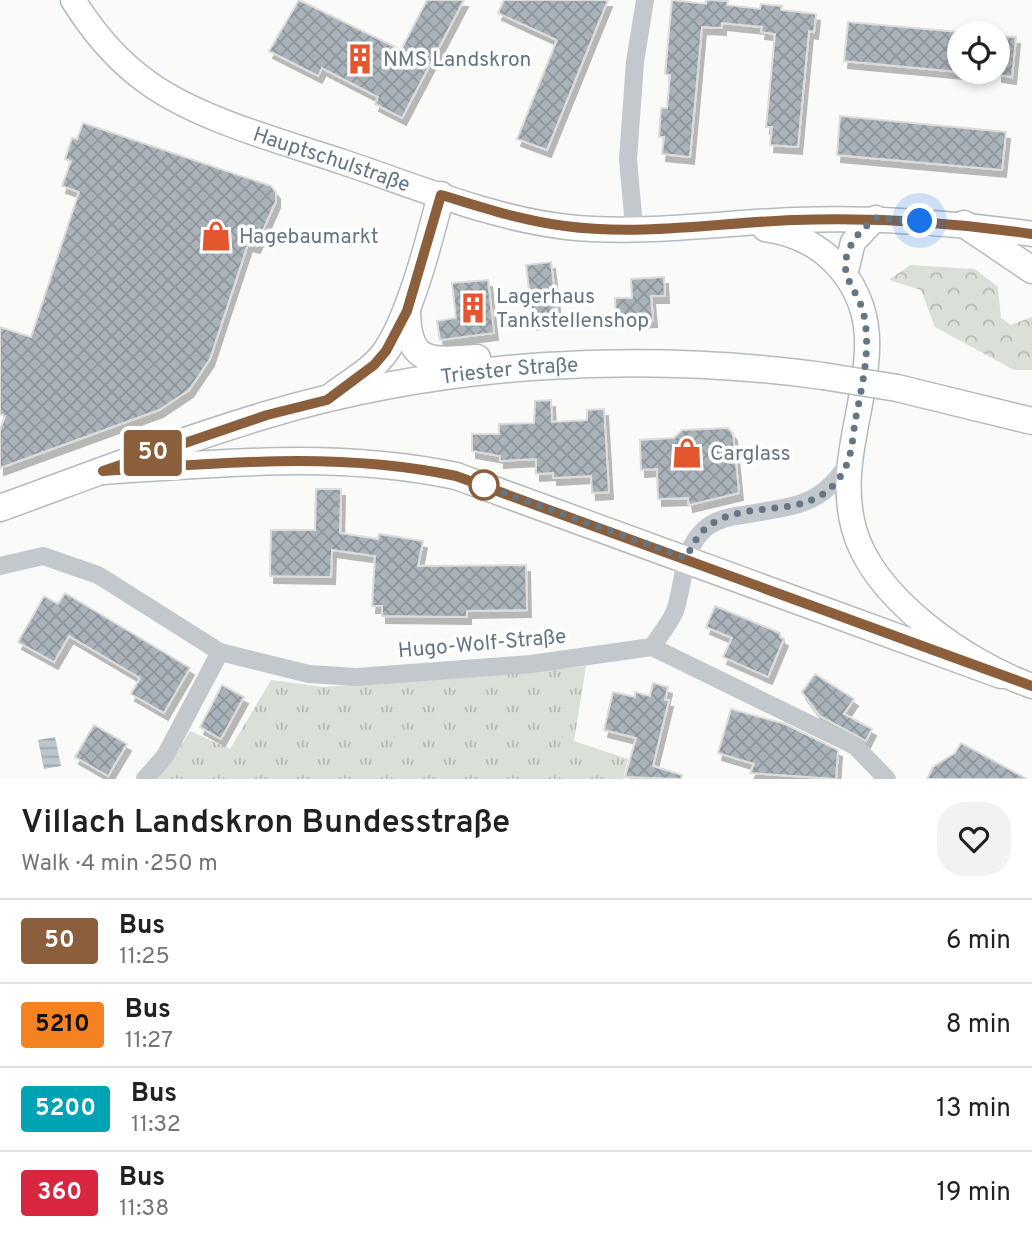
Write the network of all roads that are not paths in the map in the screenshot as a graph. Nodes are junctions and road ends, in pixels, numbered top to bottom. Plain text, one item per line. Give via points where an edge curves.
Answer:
1 (73, 0) edge
2 (645, 0) edge
3 (441, 195) junction
4 (876, 218) junction
5 (733, 224) junction
6 (964, 224) junction
7 (634, 228) junction
8 (1032, 234) edge
9 (1032, 270) edge
10 (846, 271) junction
11 (407, 311) junction
12 (524, 369) junction
13 (327, 400) junction
14 (1032, 421) edge
15 (848, 463) junction
16 (103, 471) junction
17 (0, 508) edge
18 (686, 558) junction
19 (0, 566) edge
20 (652, 647) junction
21 (220, 652) junction
22 (1001, 675) junction
23 (1032, 686) edge
24 (145, 779) edge
25 (887, 779) edge

1 - 3 main road, Hauptschulstraße via 109,50 148,83 187,105
2 - 7 street via 628,159
3 - 7 main road, Hauptschulstraße via 547,223
3 - 11 main road
4 - 5 main road, Hauptschulstraße
4 - 6 main road, Hauptschulstraße
4 - 10 main road via 853,242
5 - 7 main road, Hauptschulstraße
5 - 10 main road, Hauptschulstraße via 802,239
6 - 8 main road, Hauptschulstraße
6 - 9 main road
10 - 15 main road, Hauptschulstraße via 862,309 867,352
11 - 12 main road via 409,340 423,357 493,357
11 - 13 main road via 374,365
12 - 13 main road, Triester Straße
12 - 14 main road, Triester Straße, bridge via 694,362 897,388
13 - 16 main road, Triester Straße via 267,415
15 - 18 street via 824,494 803,504 732,516 709,526 696,538
15 - 22 main road, Hauptschulstraße via 854,530 882,583 928,626
16 - 17 main road, Triester Straße
16 - 18 main road via 302,459 409,466 493,488
18 - 20 street via 674,612
18 - 22 main road
19 - 21 street, Hugo-Wolf-Straße via 43,556 98,575
20 - 21 street, Hugo-Wolf-Straße via 531,664 357,677 309,674
20 - 25 street via 855,746
21 - 24 street via 166,756
22 - 23 main road, Hauptschulstraße

